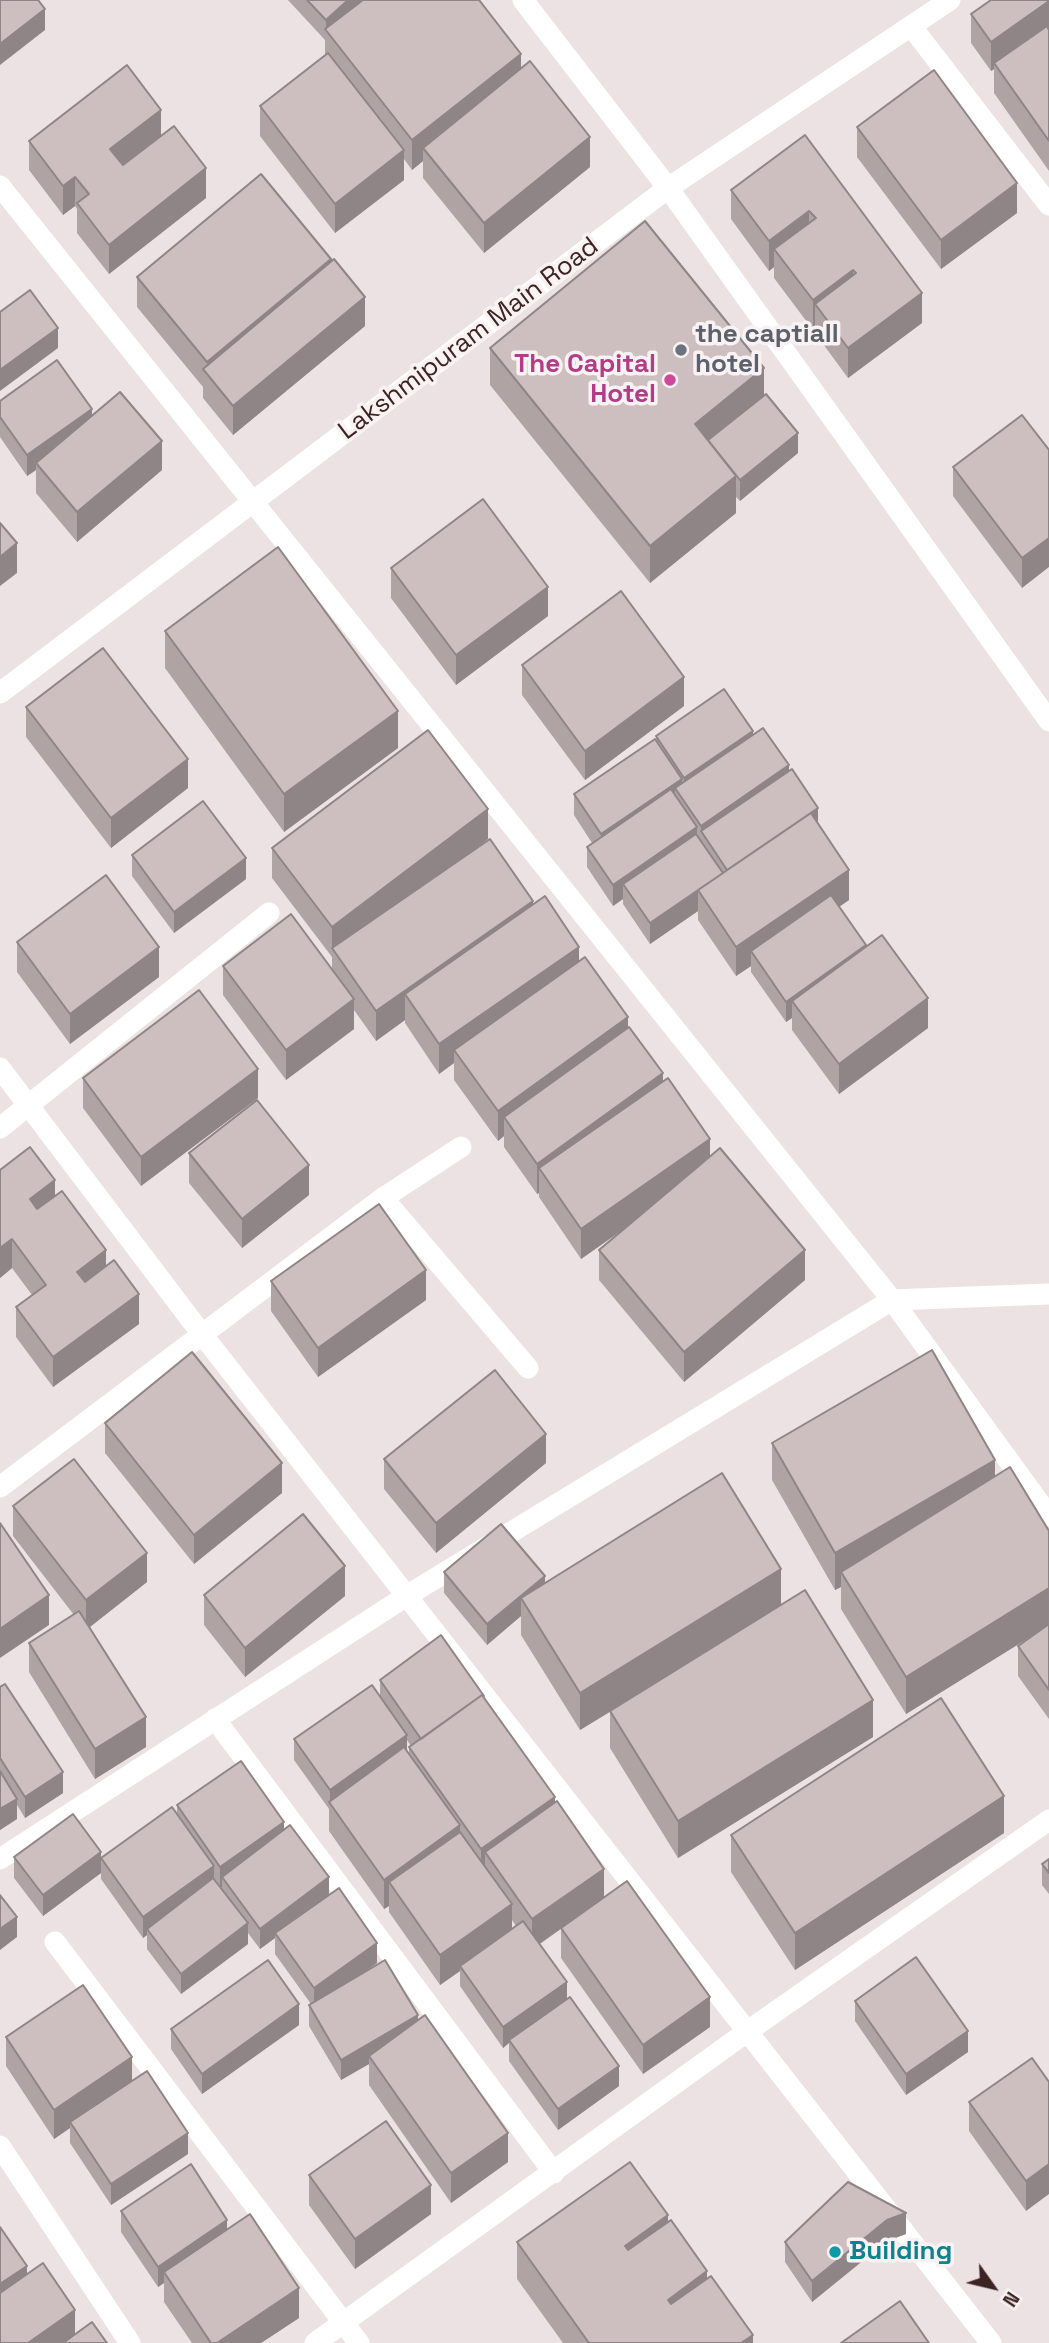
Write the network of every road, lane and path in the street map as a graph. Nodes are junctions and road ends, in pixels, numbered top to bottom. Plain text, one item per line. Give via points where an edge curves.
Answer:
1 (523, 0) edge
2 (950, 0) edge
3 (911, 26) junction
4 (0, 186) edge
5 (668, 188) junction
6 (1049, 205) edge
7 (253, 503) junction
8 (0, 693) edge
9 (1049, 721) edge
10 (269, 913) dead end
11 (0, 1068) edge
12 (29, 1105) junction
13 (0, 1128) edge
14 (461, 1147) dead end
15 (383, 1198) junction
16 (1049, 1294) edge
17 (892, 1300) junction
18 (201, 1333) junction
19 (528, 1368) dead end
20 (0, 1486) edge
21 (1049, 1516) edge
22 (408, 1595) junction
23 (215, 1719) junction
24 (1049, 1820) edge
25 (0, 1859) edge
26 (55, 1942) dead end
27 (748, 2031) junction
28 (0, 2146) edge
29 (554, 2173) junction
30 (342, 2323) junction
31 (130, 2343) edge
32 (315, 2343) edge
33 (359, 2343) edge
34 (991, 2343) edge

1 - 5 street
2 - 3 street, Lakshmipuram Main Road
3 - 5 street, Lakshmipuram Main Road
3 - 6 street
4 - 7 street
5 - 7 street, Lakshmipuram Main Road
5 - 9 street
7 - 8 street, Lakshmipuram Main Road
7 - 17 street
10 - 12 street
11 - 12 street
12 - 13 street
12 - 18 street
14 - 15 street
15 - 18 street
15 - 19 street
16 - 17 street
17 - 21 street
17 - 22 street
18 - 20 street
18 - 22 street
22 - 23 street
22 - 27 street
23 - 25 street
23 - 29 street
24 - 27 street
26 - 30 street
27 - 29 street
27 - 34 street
28 - 31 street
29 - 30 street
30 - 32 street
30 - 33 street

